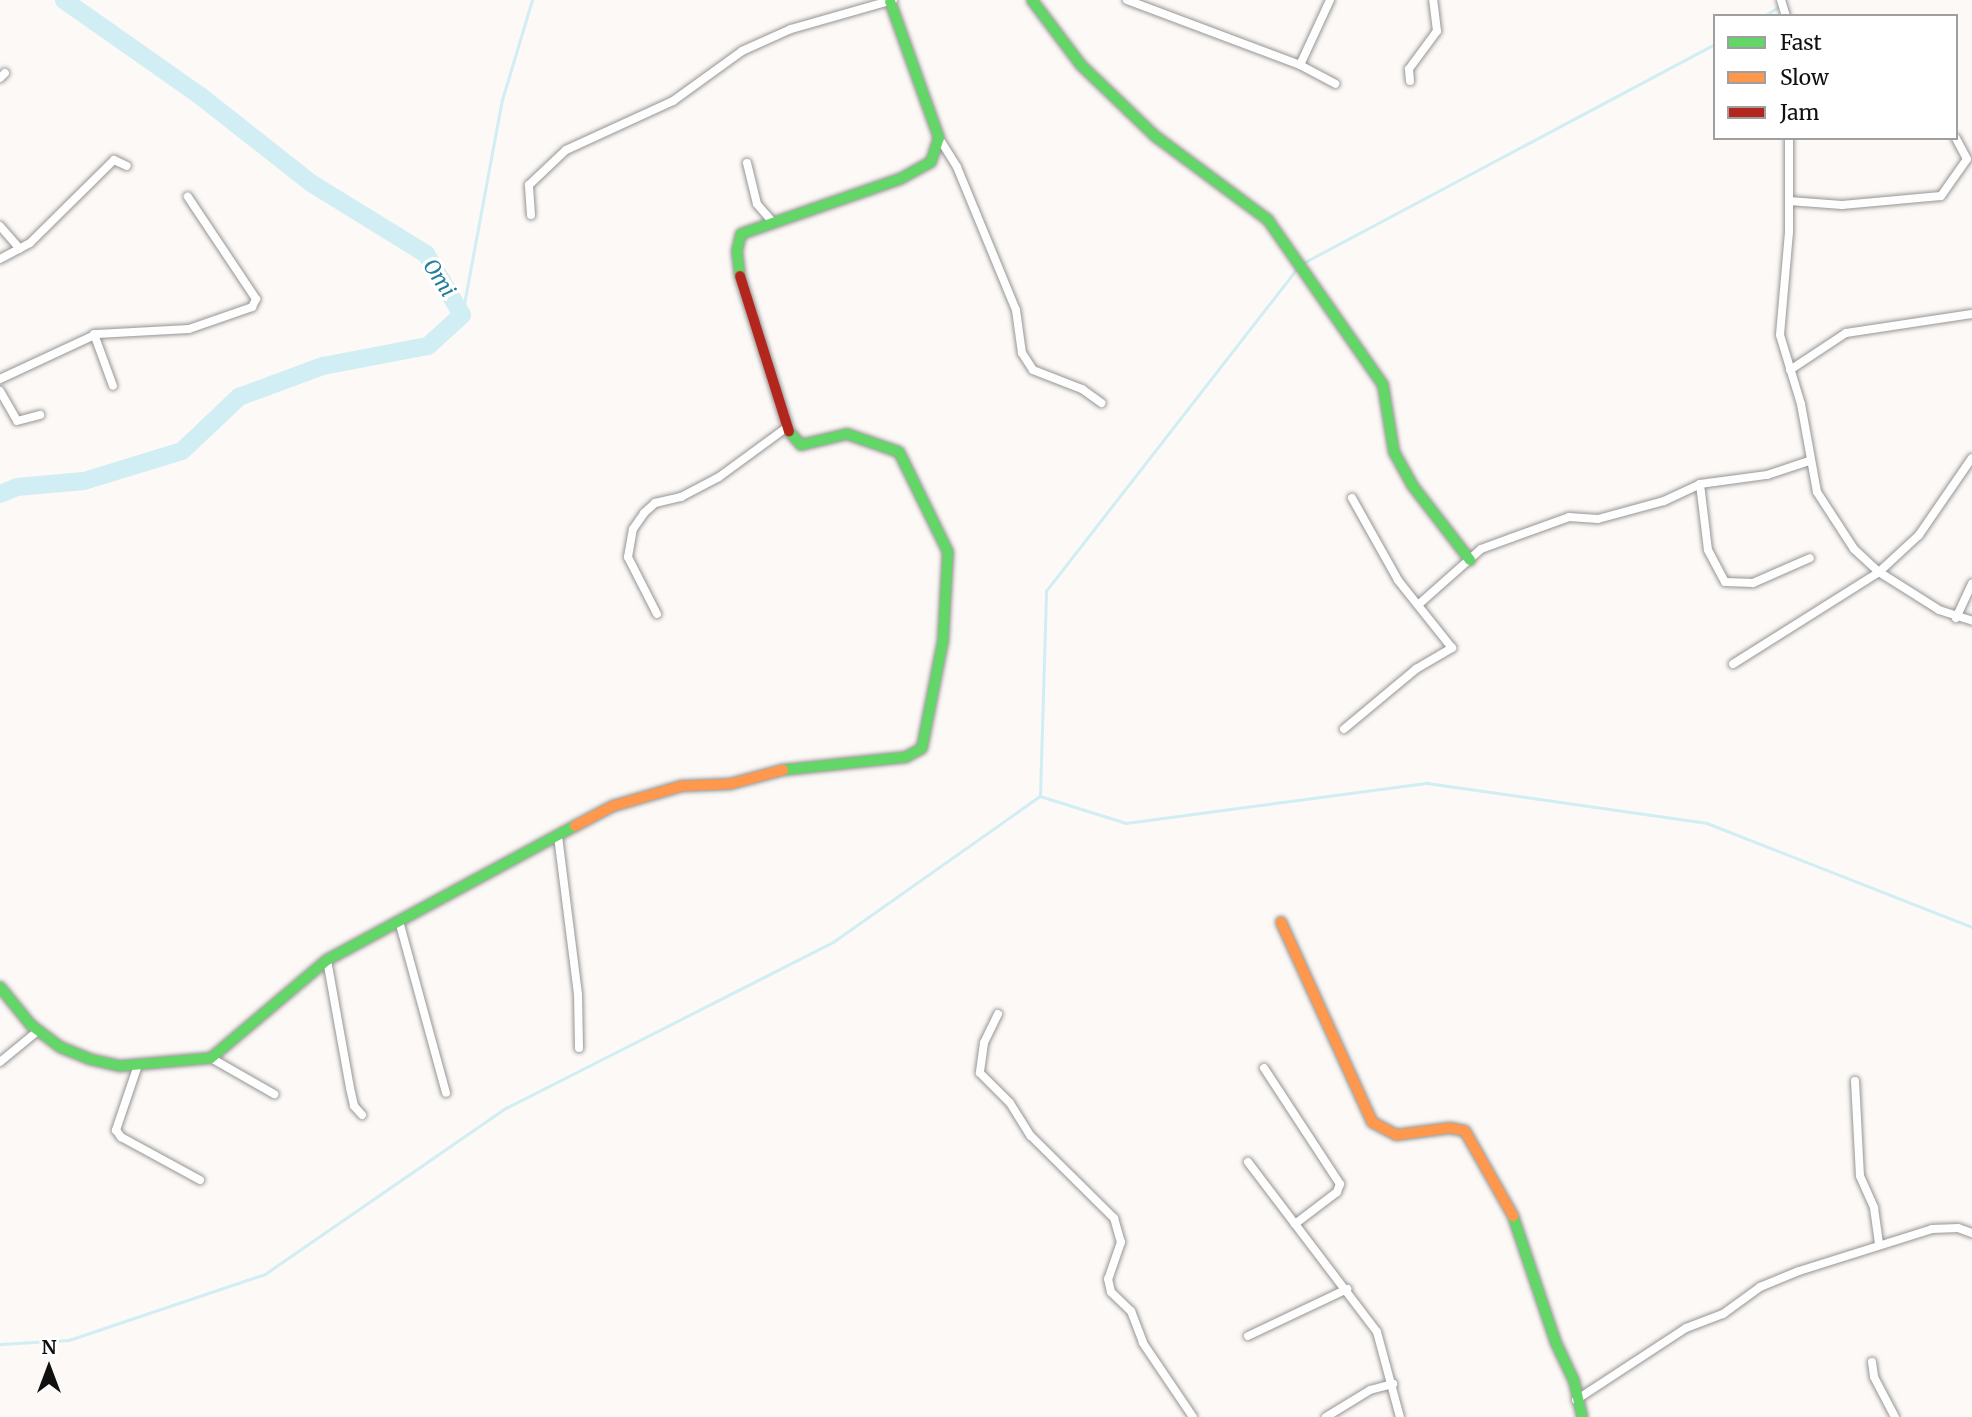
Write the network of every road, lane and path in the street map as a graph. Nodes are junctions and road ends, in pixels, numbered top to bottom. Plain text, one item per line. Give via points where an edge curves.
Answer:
1 (892, 0) edge
2 (1032, 0) edge
3 (1127, 0) edge
4 (1330, 0) edge
5 (1433, 0) edge
6 (1300, 65) junction
7 (1410, 81) dead end
8 (1335, 84) dead end
9 (939, 138) junction
10 (1789, 140) edge
11 (1957, 140) edge
12 (747, 163) dead end
13 (127, 166) dead end
14 (188, 197) dead end
15 (1789, 201) junction
16 (531, 215) dead end
17 (771, 220) junction
18 (0, 226) edge
19 (20, 249) junction
20 (0, 259) edge
21 (1972, 314) edge
22 (94, 334) junction
23 (1790, 370) junction
24 (0, 379) edge
25 (113, 386) dead end
26 (0, 391) edge
27 (1101, 403) dead end
28 (40, 415) dead end
29 (786, 428) junction
30 (1972, 457) edge
31 (1809, 461) junction
32 (1700, 484) junction
33 (1352, 498) dead end
34 (1810, 558) dead end
35 (1470, 561) junction
36 (1879, 572) junction
37 (1972, 584) edge
38 (1418, 605) junction
39 (657, 614) dead end
40 (1956, 618) junction
41 (1972, 621) edge
42 (1733, 664) dead end
43 (1344, 729) dead end
44 (558, 836) junction
45 (399, 921) junction
46 (1281, 922) dead end
47 (327, 960) junction
48 (0, 987) edge
49 (998, 1014) dead end
50 (39, 1030) junction
51 (579, 1048) dead end
52 (211, 1058) junction
53 (0, 1062) edge
54 (138, 1065) junction
55 (1264, 1068) dead end
56 (1855, 1081) dead end
57 (446, 1093) dead end
58 (274, 1094) dead end
59 (362, 1115) dead end
60 (1248, 1163) dead end
61 (200, 1180) dead end
62 (1295, 1224) junction
63 (1972, 1233) edge
64 (1879, 1245) junction
65 (1347, 1289) junction
66 (1248, 1336) dead end
67 (1872, 1362) dead end
68 (1393, 1384) junction
69 (1576, 1401) junction
70 (1193, 1417) edge
71 (1326, 1417) edge
72 (1400, 1417) edge
73 (1582, 1417) edge
74 (1895, 1417) edge

1 - 9 street
1 - 16 street via 791,29 742,51 673,101 566,150 529,185
2 - 35 street via 1081,65 1155,136 1268,219 1383,385 1394,452 1412,485
3 - 6 street
4 - 6 street
5 - 7 street via 1437,31 1409,69
6 - 8 street
9 - 17 street via 931,162 900,180
9 - 27 street via 957,167 1016,310 1021,353 1033,370 1083,389
10 - 15 street
11 - 15 street via 1967,159 1941,196 1842,205
12 - 17 street via 757,204
13 - 19 street via 114,160
14 - 22 street via 252,292 256,299 252,307 189,329
15 - 23 street via 1780,335
17 - 29 street via 741,234 737,251 740,278
18 - 19 street
19 - 20 street
21 - 23 street via 1846,333
22 - 24 street
22 - 25 street
23 - 31 street via 1801,404
26 - 28 street via 17,421
29 - 39 street via 719,477 681,497 655,503 644,513 633,529 628,557
29 - 44 street via 802,445 847,434 900,452 909,480 933,516 948,552 947,586 943,640 922,748 906,757 682,786 613,806
30 - 36 street via 1919,535
31 - 32 street via 1767,475
31 - 36 street via 1817,492 1837,524
32 - 34 street via 1708,550 1725,582 1753,583
32 - 35 street via 1664,501 1598,520 1569,517 1481,549
33 - 38 street via 1398,580
35 - 38 street
36 - 40 street
36 - 42 street
37 - 40 street
38 - 43 street via 1452,648 1416,670
40 - 41 street
44 - 45 street
44 - 51 street via 578,995
45 - 47 street
45 - 57 street
46 - 69 street via 1372,1122 1396,1135 1450,1128 1465,1131 1521,1231 1556,1343 1574,1381
47 - 52 street
47 - 59 street via 352,1097
48 - 50 street
49 - 70 street via 984,1043 981,1073 1010,1103 1031,1136 1114,1218 1121,1242 1108,1279 1111,1292 1131,1311 1143,1343
50 - 53 street
50 - 54 street via 60,1047 89,1059
52 - 54 street
52 - 58 street
54 - 61 street via 116,1130
55 - 62 street via 1340,1184 1337,1192
56 - 64 street via 1860,1176 1874,1208
60 - 62 street
62 - 65 street
63 - 64 street via 1958,1228 1933,1229
64 - 69 street via 1760,1287 1723,1314 1686,1328
65 - 66 street
65 - 68 street via 1377,1332
67 - 74 street via 1874,1377
68 - 71 street via 1370,1390
68 - 72 street
69 - 73 street

